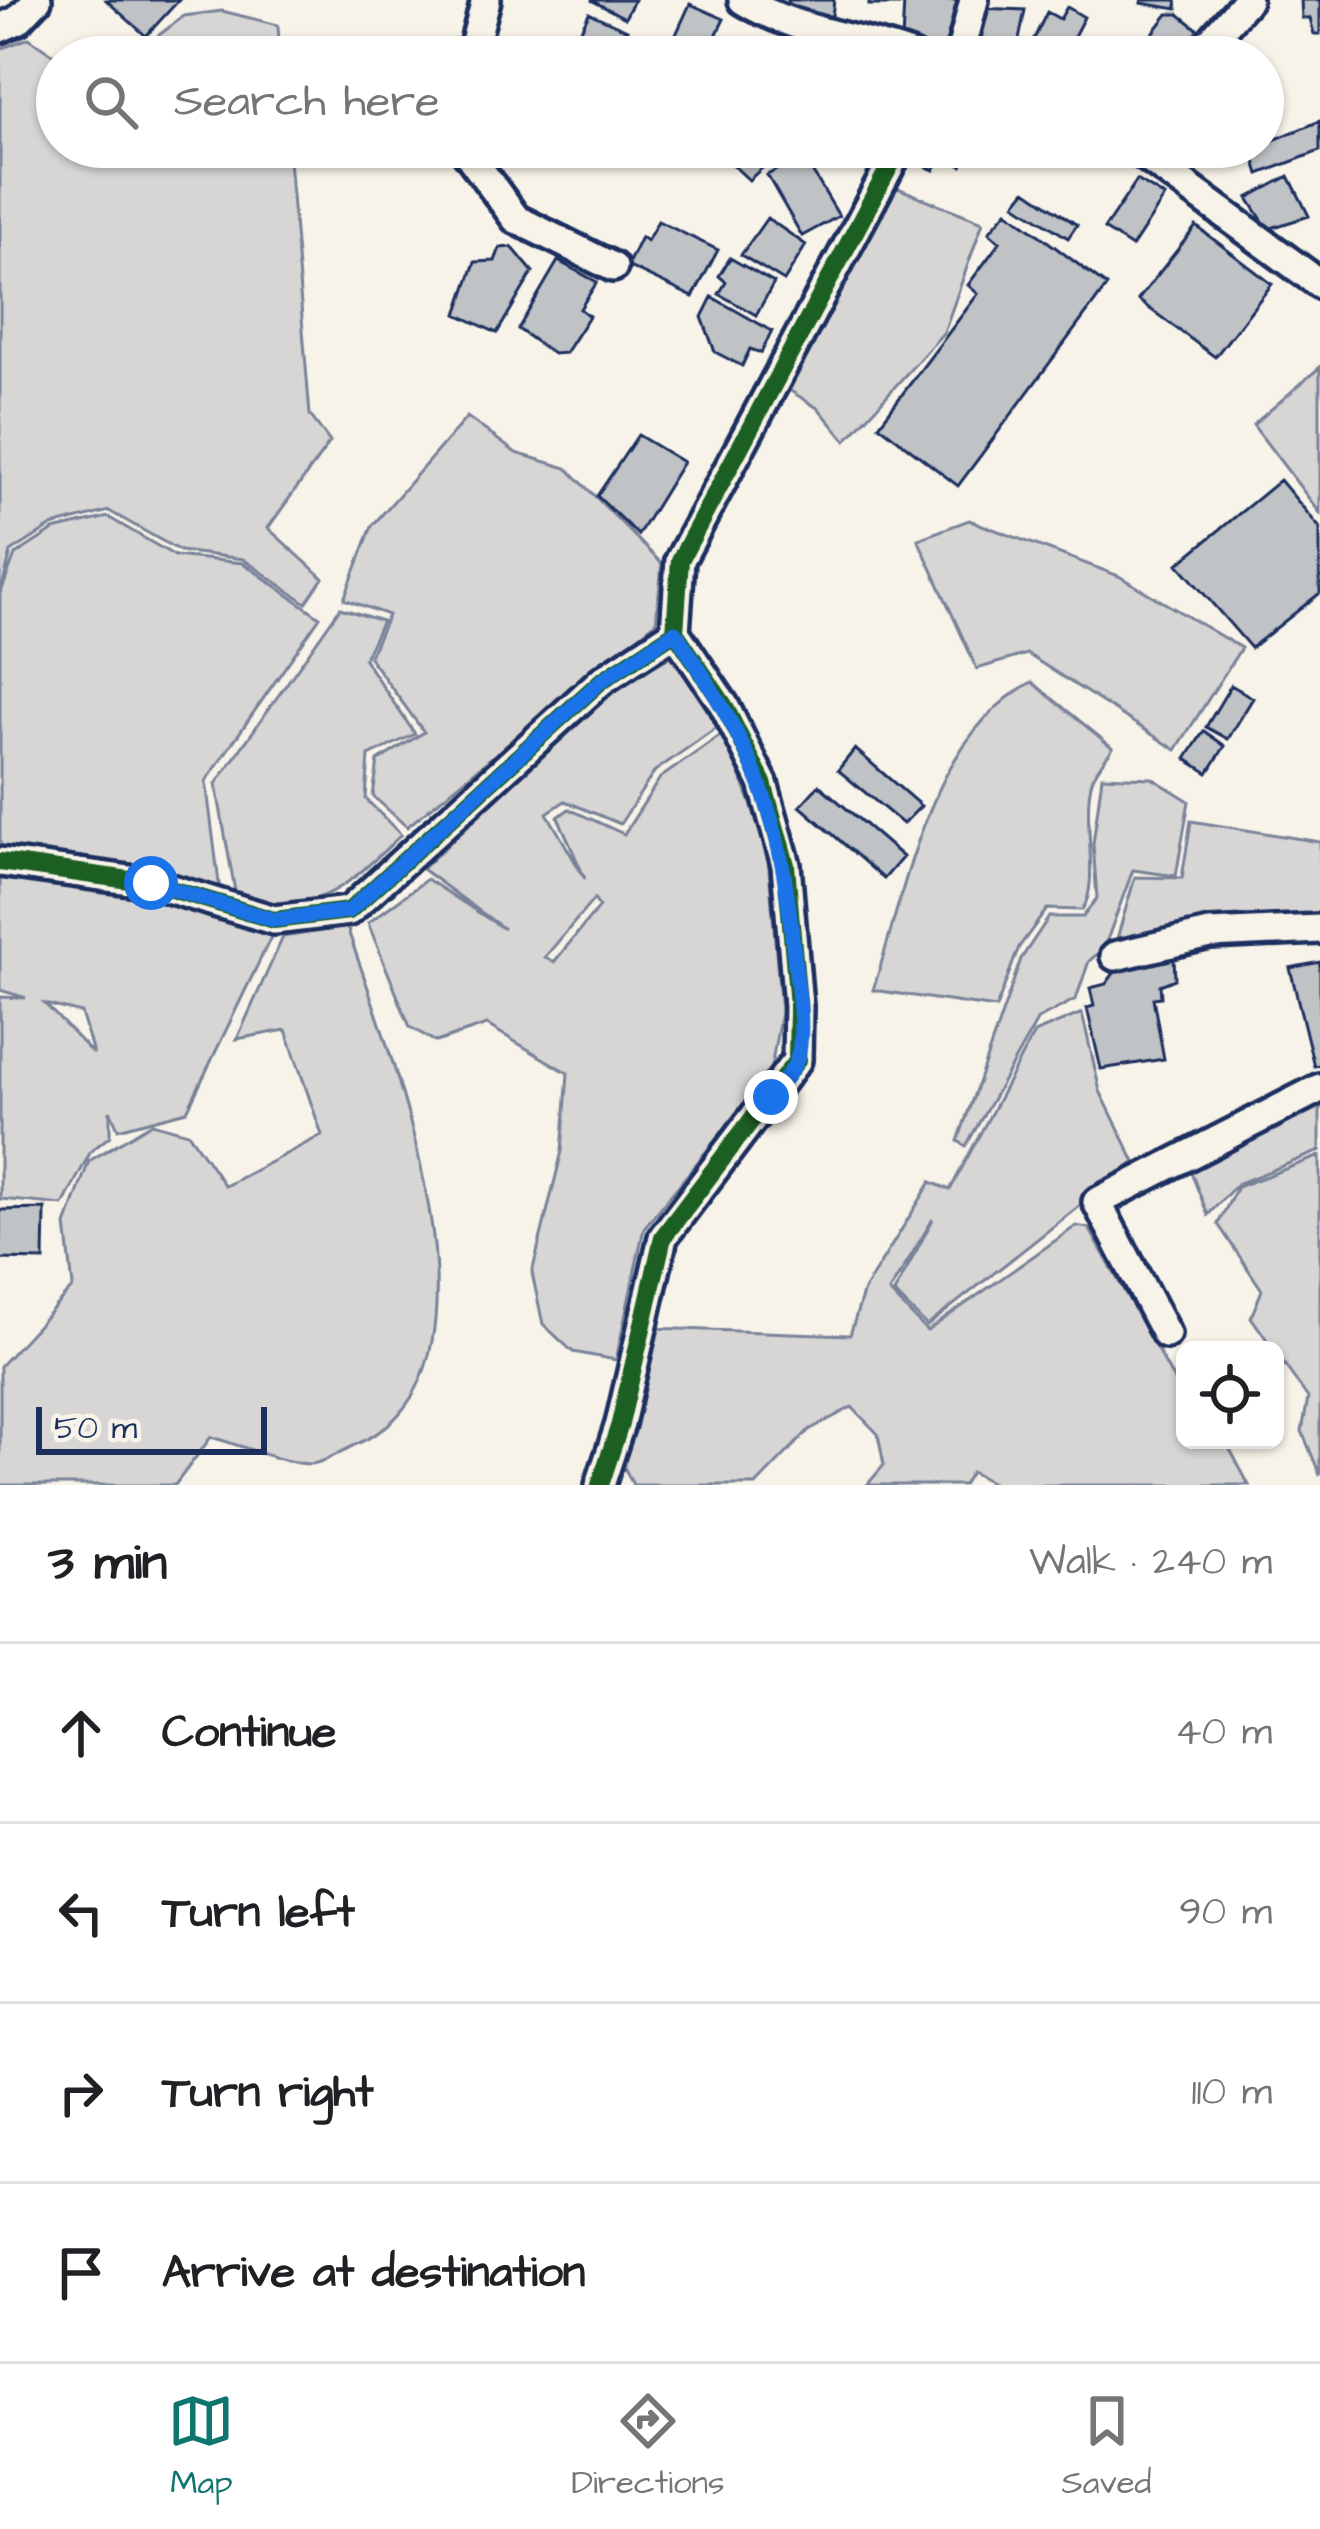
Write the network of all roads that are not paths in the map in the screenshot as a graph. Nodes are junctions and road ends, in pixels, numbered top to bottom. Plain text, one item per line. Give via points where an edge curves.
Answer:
1 (38, 0) edge
2 (485, 0) edge
3 (743, 0) edge
4 (974, 0) edge
5 (1247, 0) edge
6 (0, 28) edge
7 (476, 36) edge
8 (849, 36) edge
9 (965, 36) edge
10 (1215, 36) edge
11 (479, 168) edge
12 (889, 168) edge
13 (1162, 168) edge
14 (613, 266) dead end
15 (1320, 284) edge
16 (675, 632) junction
17 (0, 862) edge
18 (1320, 929) edge
19 (1115, 956) dead end
20 (1320, 1088) edge
21 (1166, 1334) dead end
22 (600, 1485) edge

1 - 6 street
2 - 7 street
3 - 8 street via 773,19
4 - 9 street
5 - 10 street
11 - 14 street via 515,219
12 - 16 street via 680,560
13 - 15 street
16 - 17 street via 601,681 349,911 274,920 151,883
16 - 22 street via 724,705 769,803 786,865 797,1060 663,1237
18 - 19 street via 1210,934
20 - 21 street via 1097,1202

